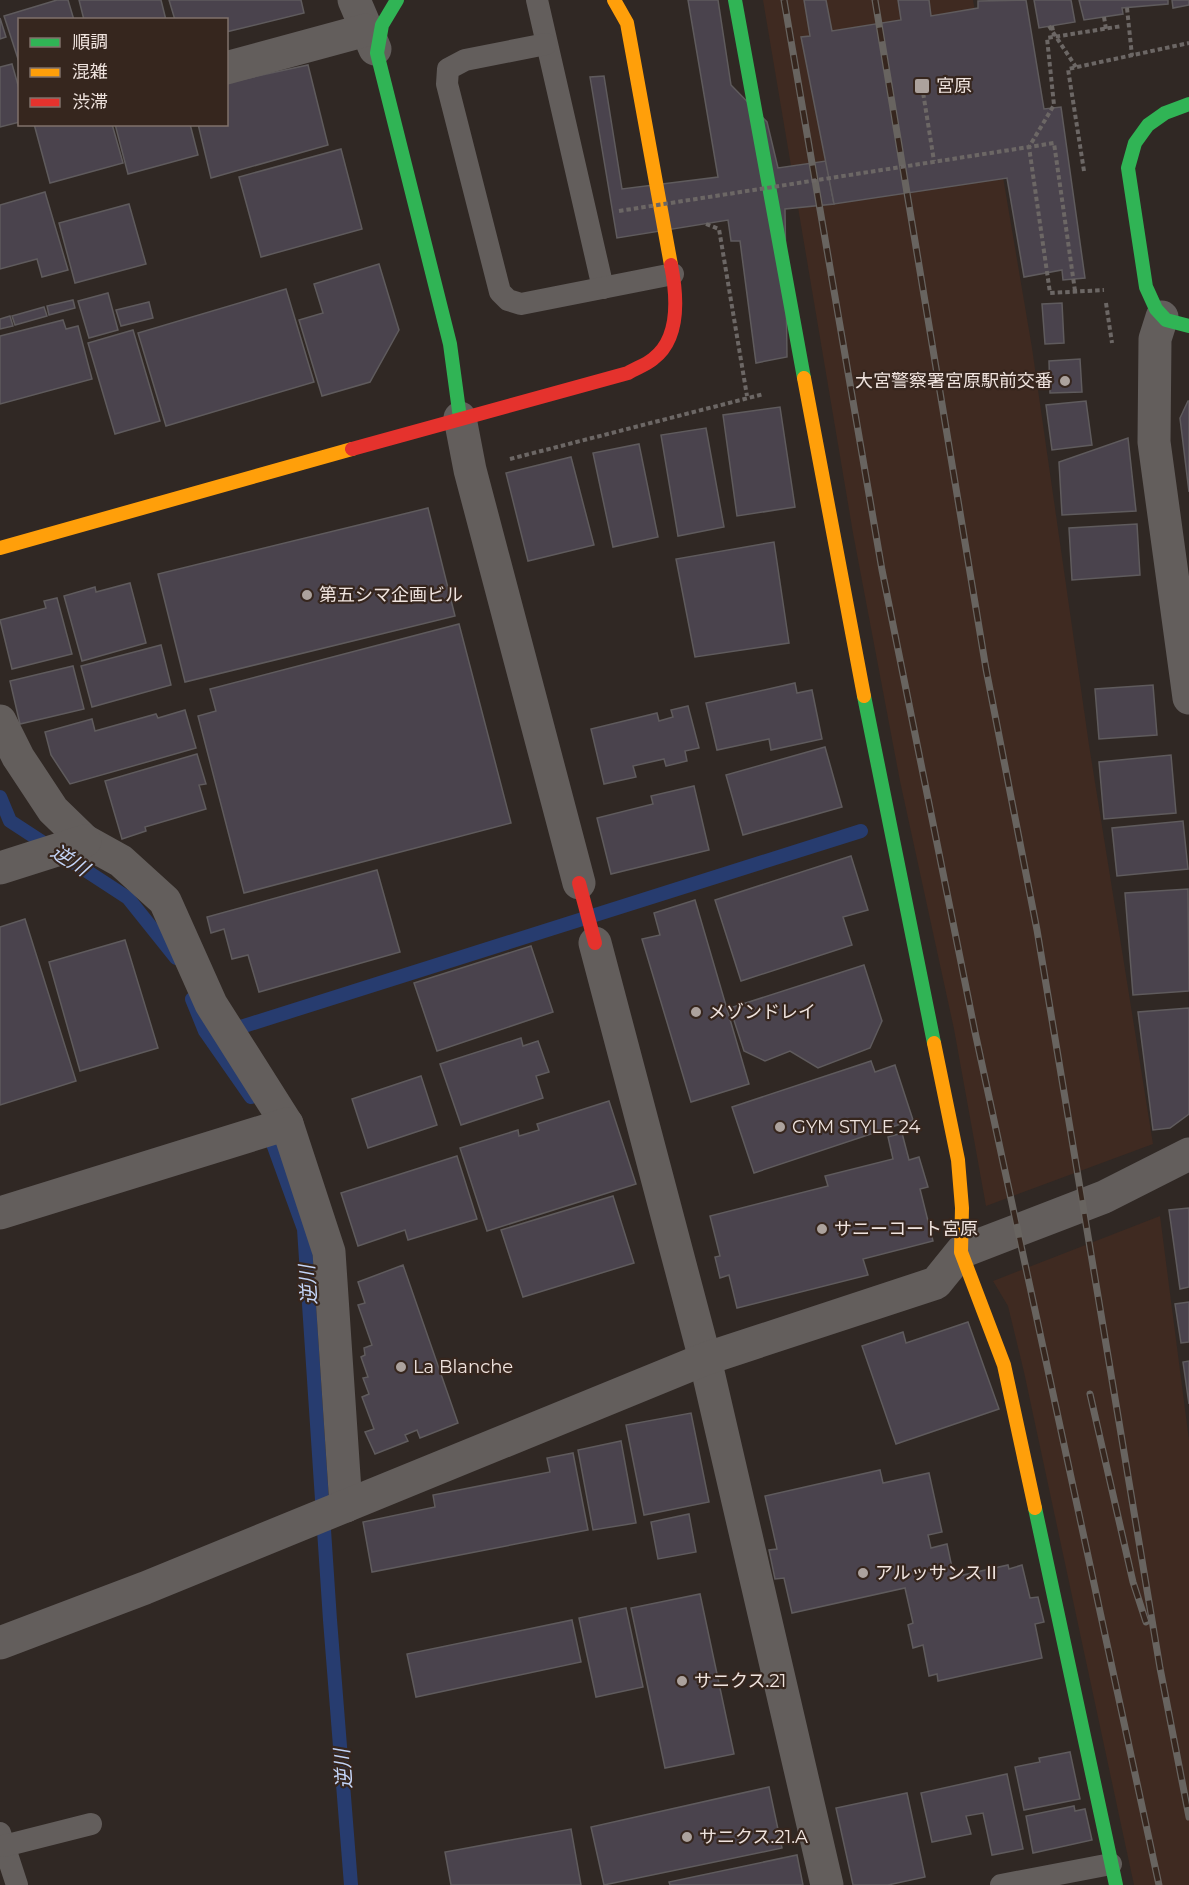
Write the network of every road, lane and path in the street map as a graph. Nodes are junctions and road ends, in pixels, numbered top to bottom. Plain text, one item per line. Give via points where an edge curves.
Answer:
1 (354, 0) edge
2 (398, 0) edge
3 (537, 0) edge
4 (614, 0) edge
5 (735, 0) edge
6 (1127, 8) dead end
7 (1104, 17) dead end
8 (1122, 26) dead end
9 (1106, 29) junction
10 (1054, 36) junction
11 (371, 41) junction
12 (546, 44) junction
13 (1132, 56) dead end
14 (1076, 67) dead end
15 (228, 68) edge
16 (922, 86) dead end
17 (1189, 104) edge
18 (1029, 147) junction
19 (934, 162) junction
20 (619, 211) dead end
21 (673, 274) junction
22 (603, 288) junction
23 (1104, 290) dead end
24 (1075, 291) junction
25 (1176, 321) edge
26 (805, 386) junction
27 (460, 418) junction
28 (501, 461) dead end
29 (0, 548) edge
30 (1189, 698) edge
31 (0, 721) edge
32 (83, 842) junction
33 (8, 865) edge
34 (579, 883) joint
35 (595, 942) joint
36 (285, 1125) junction
37 (1189, 1154) edge
38 (0, 1213) edge
39 (961, 1252) junction
40 (705, 1359) junction
41 (344, 1507) junction
42 (0, 1643) edge
43 (91, 1824) dead end
44 (2, 1840) edge
45 (1114, 1874) edge
46 (16, 1885) edge
47 (827, 1885) edge
48 (1001, 1885) edge

1 - 11 street
2 - 11 street
3 - 12 lane
4 - 21 street via 627,23
5 - 26 street
6 - 13 path
7 - 9 path
8 - 9 path, bridge
9 - 10 path, bridge
10 - 14 path, bridge via 1051,26
10 - 18 path, bridge via 1047,38 1054,105
11 - 15 street
11 - 27 street via 450,344
12 - 22 lane
12 - 22 lane via 465,60 448,69 447,84 500,292 521,304
16 - 19 path
17 - 25 street via 1152,120 1131,151 1128,168 1146,286 1152,303
18 - 19 path, bridge
18 - 24 path via 1050,293
18 - 24 path via 1054,143
19 - 20 path, bridge
21 - 22 lane
21 - 27 street via 674,328 655,358 628,373
23 - 24 path
25 - 30 street via 1155,339 1154,442
26 - 28 path via 747,396
26 - 39 street via 846,613 958,1160
27 - 29 street
27 - 34 street via 470,470
31 - 32 street via 53,810
32 - 33 street
32 - 36 street via 121,861 165,901 211,1004
34 - 35 street
35 - 40 street
36 - 38 street
36 - 41 street via 329,1252
37 - 39 street via 1104,1197
39 - 40 street via 936,1283
39 - 45 street via 1004,1365
40 - 41 street
40 - 47 street
41 - 42 street
43 - 44 lane
44 - 46 lane
45 - 48 lane

